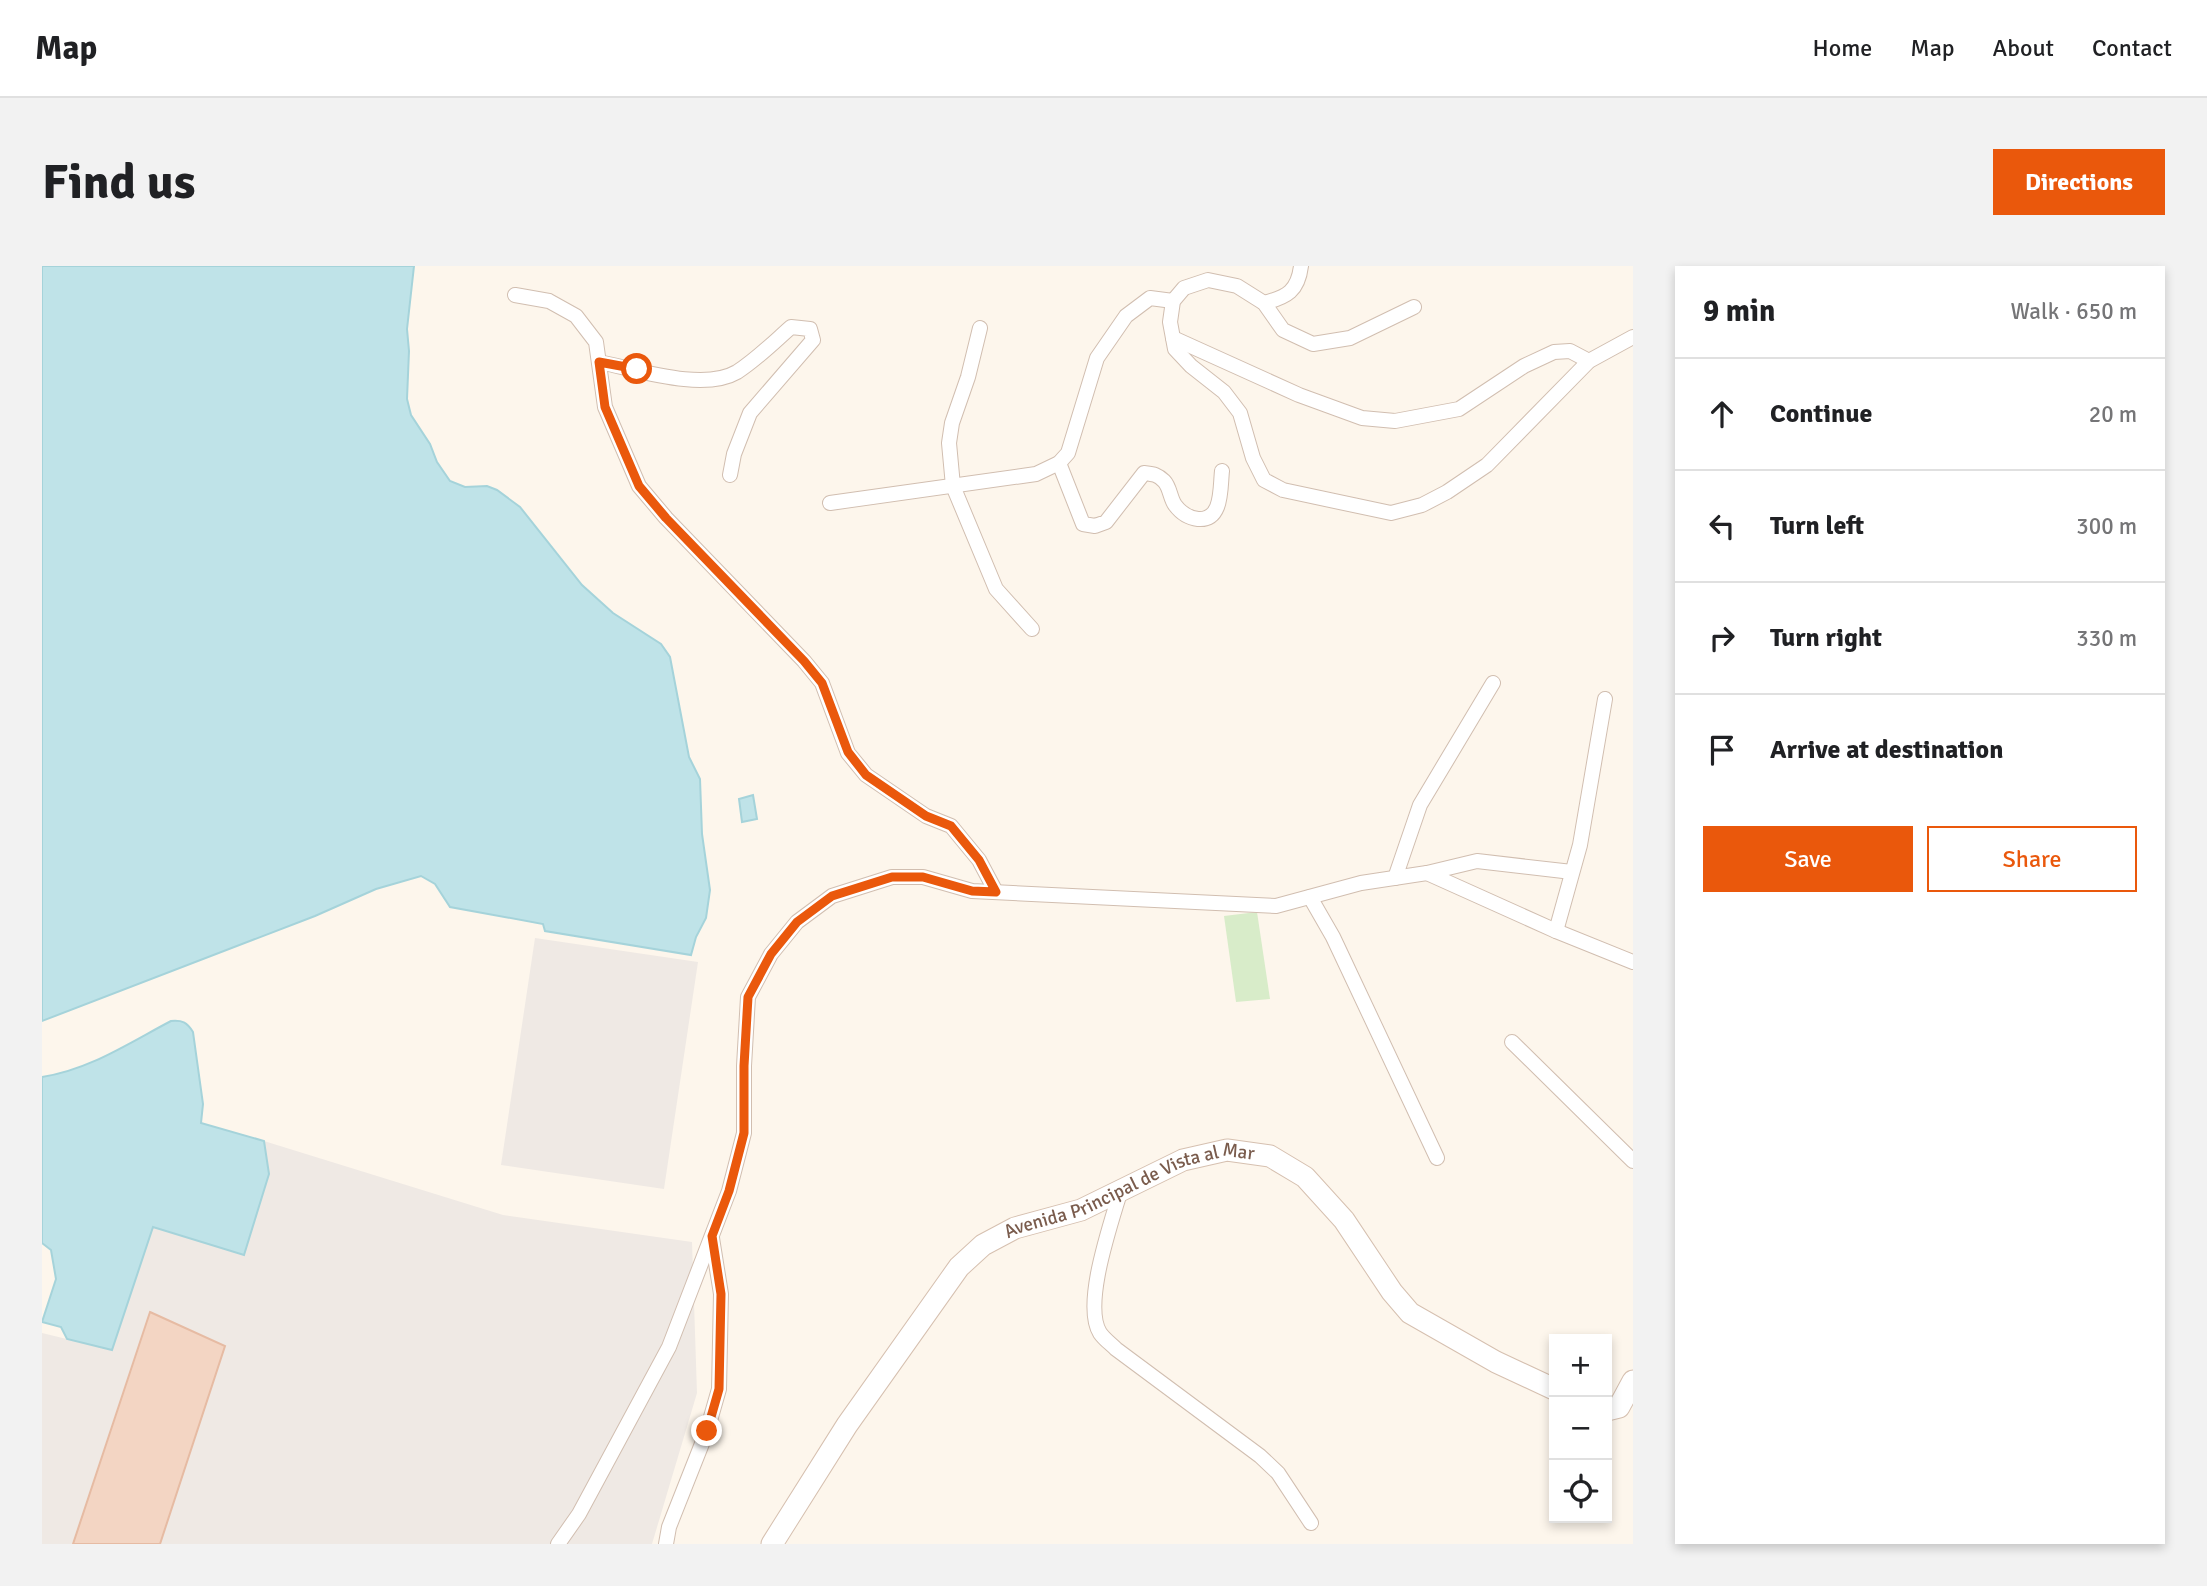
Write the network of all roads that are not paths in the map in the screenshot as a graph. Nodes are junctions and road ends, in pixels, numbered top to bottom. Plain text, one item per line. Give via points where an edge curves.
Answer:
1 (1301, 266) edge
2 (515, 295) dead end
3 (1173, 301) junction
4 (1264, 303) junction
5 (1414, 307) dead end
6 (980, 328) dead end
7 (1633, 337) edge
8 (1173, 338) junction
9 (1589, 361) junction
10 (599, 362) junction
11 (1059, 463) junction
12 (1222, 471) dead end
13 (730, 475) dead end
14 (953, 486) junction
15 (830, 503) dead end
16 (1032, 629) dead end
17 (1493, 683) dead end
18 (1605, 699) dead end
19 (1572, 872) junction
20 (1427, 873) junction
21 (1395, 878) junction
22 (996, 892) junction
23 (1310, 897) junction
24 (1556, 931) junction
25 (1633, 962) edge
26 (1512, 1042) dead end
27 (1437, 1158) dead end
28 (1633, 1161) edge
29 (1121, 1189) junction
30 (712, 1236) junction
31 (1633, 1381) edge
32 (1549, 1387) edge
33 (1612, 1409) edge
34 (1311, 1523) dead end
35 (558, 1544) edge
36 (666, 1544) edge
37 (772, 1544) edge

1 - 4 street via 1299,281 1284,297
2 - 10 street via 550,301 576,316 596,342
3 - 4 street via 1184,288 1208,280 1237,286
3 - 8 street
3 - 11 street via 1150,298 1126,316 1097,358 1068,453
4 - 5 street via 1283,330 1313,344 1350,338
6 - 14 street via 948,443
7 - 9 street
8 - 9 street via 1299,395 1362,418 1395,421 1459,409 1554,352 1570,351
8 - 9 street via 1175,349 1224,392 1240,413 1253,458 1265,480 1283,490 1391,513 1422,505 1487,465
10 - 13 street via 709,382 736,373 791,327 810,329 813,340 750,413
10 - 22 street via 605,407 639,486 822,683 848,752 866,775 926,816 951,826 979,860
11 - 12 street via 1083,524 1096,526 1107,522 1144,473 1166,482 1174,504 1187,516 1209,517 1219,503
11 - 14 street via 1035,474
14 - 15 street
14 - 16 street via 996,589
17 - 21 street via 1420,805
18 - 19 street
19 - 20 street via 1477,861
19 - 24 street
20 - 21 street
20 - 24 street
21 - 23 street
22 - 23 street via 1276,905
22 - 30 street via 972,891 923,877 892,877 832,896 797,922 771,954 748,997 744,1133
23 - 27 street
24 - 25 street
26 - 28 street
29 - 32 street, Avenida Principal de Vista al Mar via 1183,1160 1227,1150 1270,1156 1305,1177 1344,1220 1410,1313
29 - 34 street via 1099,1265 1095,1315 1100,1333 1260,1456 1278,1473
29 - 37 street, Avenida Principal de Vista al Mar via 1082,1210 1015,1228 983,1245 959,1267 848,1425
30 - 35 street via 669,1347 579,1514
30 - 36 street via 721,1294 719,1389
31 - 33 street via 1619,1407

